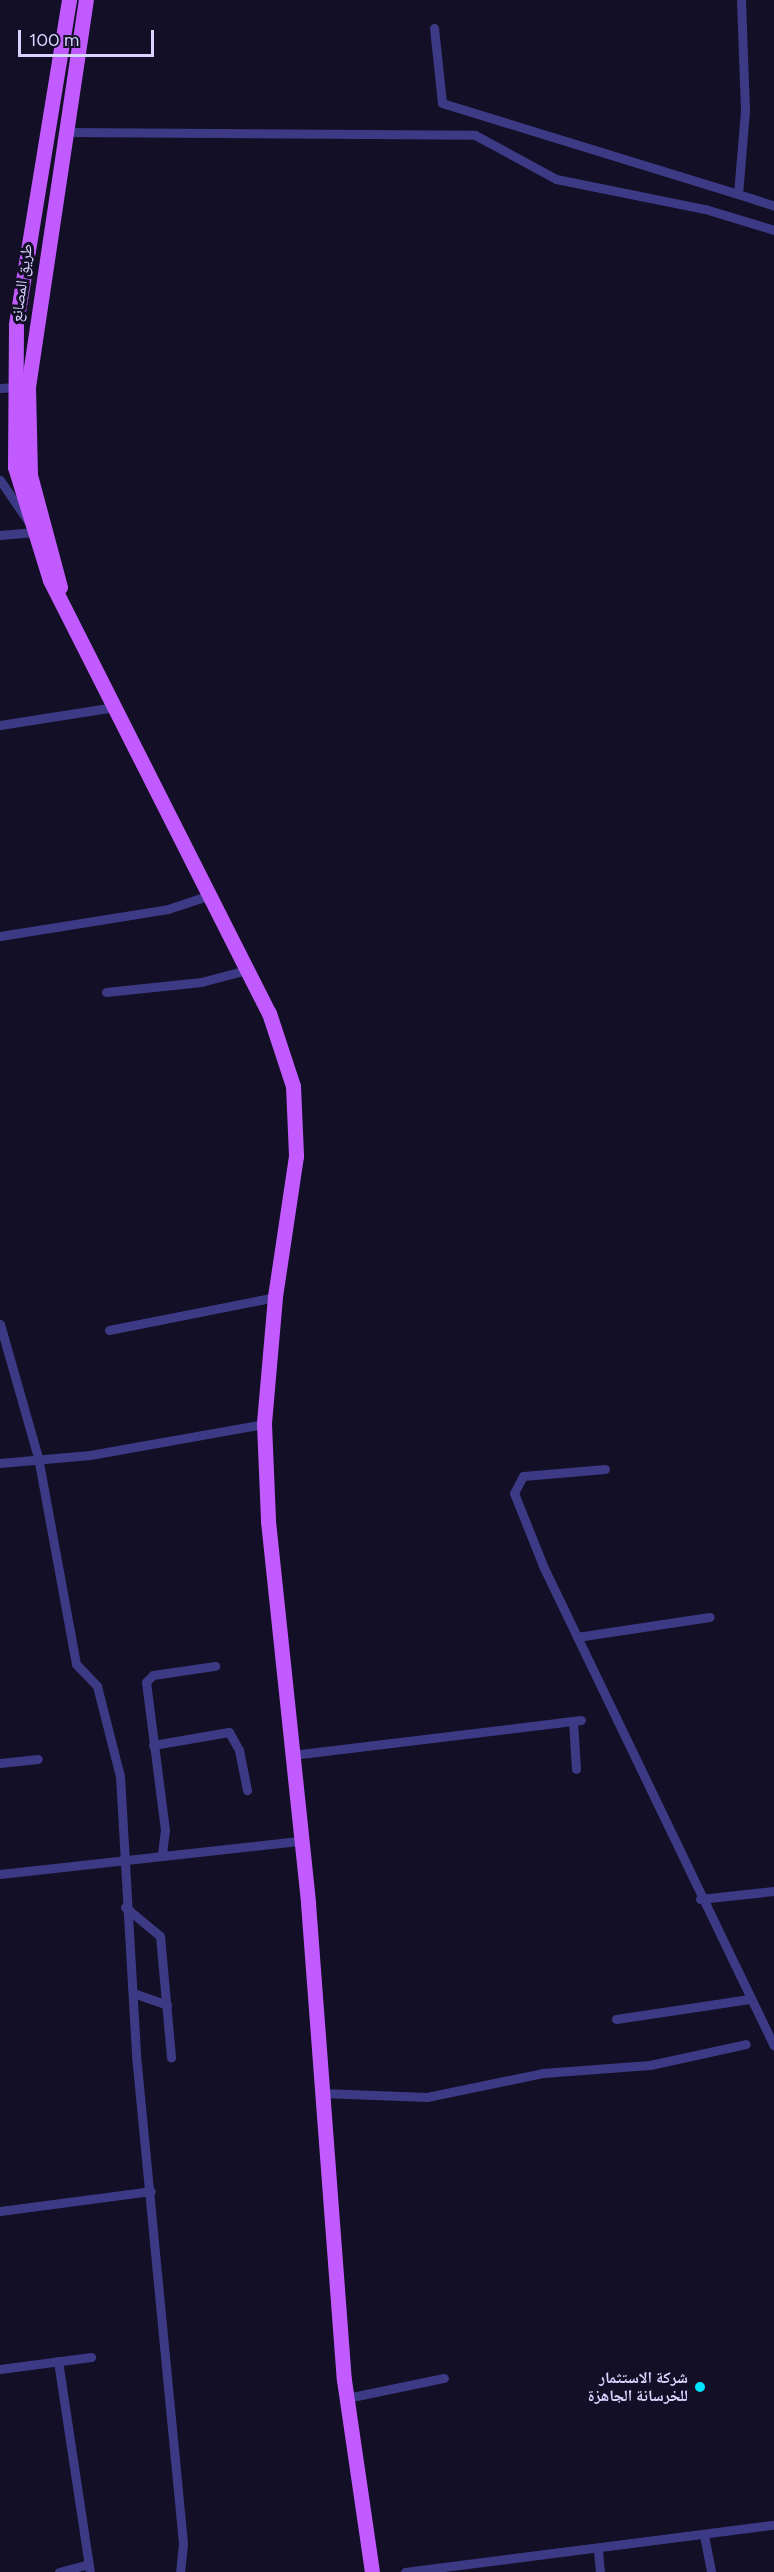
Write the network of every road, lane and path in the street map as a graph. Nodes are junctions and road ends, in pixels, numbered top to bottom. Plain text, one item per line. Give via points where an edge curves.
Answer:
1 (69, 0) edge
2 (86, 0) edge
3 (741, 0) edge
4 (434, 28) dead end
5 (65, 132) junction
6 (738, 194) junction
7 (774, 206) edge
8 (774, 230) edge
9 (28, 387) junction
10 (6, 388) edge
11 (0, 480) edge
12 (30, 527) junction
13 (0, 535) edge
14 (63, 605) junction
15 (115, 707) junction
16 (0, 725) edge
17 (210, 895) junction
18 (0, 936) edge
19 (247, 970) junction
20 (106, 992) dead end
21 (275, 1297) junction
22 (0, 1324) edge
23 (109, 1329) dead end
24 (264, 1424) junction
25 (38, 1457) junction
26 (0, 1463) edge
27 (605, 1469) dead end
28 (710, 1617) dead end
29 (577, 1637) junction
30 (215, 1666) dead end
31 (153, 1745) junction
32 (292, 1755) junction
33 (38, 1759) dead end
34 (0, 1763) edge
35 (576, 1769) dead end
36 (247, 1790) dead end
37 (301, 1841) junction
38 (162, 1854) junction
39 (122, 1859) junction
40 (0, 1874) edge
41 (774, 1891) edge
42 (700, 1899) junction
43 (125, 1907) junction
44 (133, 1993) junction
45 (750, 1999) junction
46 (167, 2005) junction
47 (616, 2019) dead end
48 (746, 2043) dead end
49 (774, 2046) edge
50 (171, 2058) dead end
51 (322, 2093) junction
52 (151, 2191) junction
53 (0, 2211) edge
54 (91, 2357) dead end
55 (58, 2361) junction
56 (0, 2369) edge
57 (444, 2378) dead end
58 (347, 2398) junction
59 (774, 2525) edge
60 (704, 2535) junction
61 (598, 2550) junction
62 (89, 2568) edge
63 (422, 2571) edge
64 (58, 2572) edge
65 (180, 2572) edge
66 (372, 2572) edge
67 (405, 2572) edge
68 (600, 2572) edge
69 (711, 2572) edge

1 - 10 main road, طريق المصانع
2 - 5 main road, طريق المصانع
3 - 6 street via 745,110
4 - 6 street via 442,103
5 - 8 street via 475,135 556,179 705,209
5 - 9 main road, طريق المصانع
6 - 7 street
9 - 10 street
9 - 14 main road, طريق المصانع via 30,475
10 - 12 main road, طريق المصانع via 15,467
11 - 12 street
12 - 13 street
12 - 14 main road, طريق المصانع
14 - 15 main road
15 - 16 street
15 - 17 main road
17 - 18 street via 168,909
17 - 19 main road
19 - 20 street via 201,982
19 - 21 main road via 282,1045 296,1108 292,1191
21 - 23 street
21 - 24 main road
22 - 25 street
24 - 25 street via 90,1455
24 - 32 main road via 273,1592
25 - 26 street
25 - 39 street via 76,1664 96,1684 119,1770
27 - 29 street via 528,1475 514,1486
28 - 29 street
29 - 42 street
30 - 31 street via 148,1679
31 - 36 street via 230,1733
31 - 38 street via 166,1838
32 - 35 street via 577,1721
32 - 37 main road
33 - 34 street
37 - 38 street
37 - 51 main road
38 - 39 street
39 - 40 street
39 - 43 street
41 - 42 street
42 - 45 street
43 - 44 street
43 - 46 street via 160,1936
44 - 46 street
44 - 52 street
45 - 47 street
45 - 49 street
46 - 50 street
48 - 51 street via 650,2065 543,2073 427,2097
51 - 58 main road
52 - 53 street
52 - 65 street via 183,2544
54 - 55 street
55 - 56 street
55 - 62 street
57 - 58 street
58 - 66 main road
59 - 60 street
60 - 61 street
60 - 69 street
61 - 63 street
61 - 68 street
62 - 64 street
63 - 67 street

